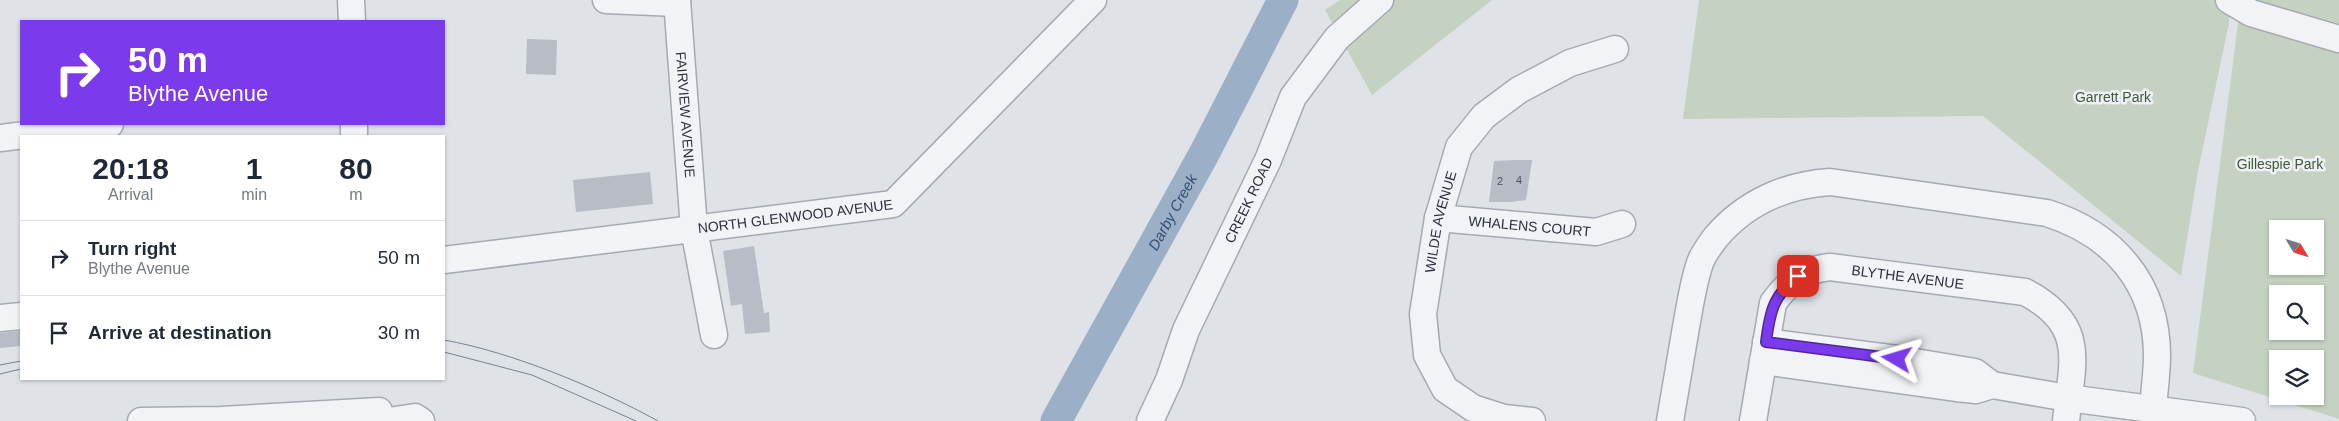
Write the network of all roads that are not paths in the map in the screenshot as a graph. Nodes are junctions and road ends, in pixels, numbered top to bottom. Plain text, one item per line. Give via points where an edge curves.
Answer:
1 (351, 0) edge
2 (606, 0) edge
3 (1092, 0) edge
4 (1380, 0) edge
5 (2229, 0) edge
6 (677, 1) edge
7 (352, 20) edge
8 (2339, 39) edge
9 (1616, 49) dead end
10 (102, 125) edge
11 (20, 135) edge
12 (24, 135) edge
13 (0, 138) edge
14 (1438, 218) junction
15 (1622, 224) dead end
16 (694, 229) junction
17 (445, 260) edge
18 (20, 316) edge
19 (0, 318) edge
20 (714, 335) dead end
21 (1764, 351) junction
22 (2153, 409) junction
23 (2067, 410) edge
24 (141, 421) edge
25 (224, 421) edge
26 (378, 421) edge
27 (389, 421) edge
28 (421, 421) edge
29 (1150, 421) edge
30 (1532, 421) edge
31 (1670, 421) edge
32 (1753, 421) edge
33 (2242, 421) edge

1 - 7 street
2 - 6 street
3 - 16 street, NORTH GLENWOOD AVENUE via 893,204
4 - 29 street, CREEK ROAD via 1337,38 1293,97 1268,160 1186,330 1169,380
5 - 8 street via 2251,13
6 - 16 street, FAIRVIEW AVENUE
9 - 14 street, WILDE AVENUE via 1570,64 1519,90 1484,116 1459,147
10 - 12 street
11 - 13 street
14 - 15 street, WHALENS COURT via 1596,232
14 - 30 street, WILDE AVENUE via 1424,314 1427,355 1445,389 1473,408 1504,418
16 - 17 street, NORTH GLENWOOD AVENUE
16 - 20 street, FAIRVIEW AVENUE
18 - 19 street
21 - 23 street via 1956,388 1976,390 1992,384
21 - 23 street, BLYTHE AVENUE via 1773,303 1784,288 1812,269 1830,267 2024,292 2050,307 2063,322 2071,339 2073,358
21 - 32 street, BLYTHE AVENUE
22 - 23 street
22 - 31 street via 2157,356 2152,315 2138,280 2119,254 2092,233 2071,220 2047,213 1830,182 1805,184 1778,192 1739,214 1711,244 1700,262
22 - 33 street
24 - 25 street
25 - 26 street via 379,411
27 - 28 street via 415,417

